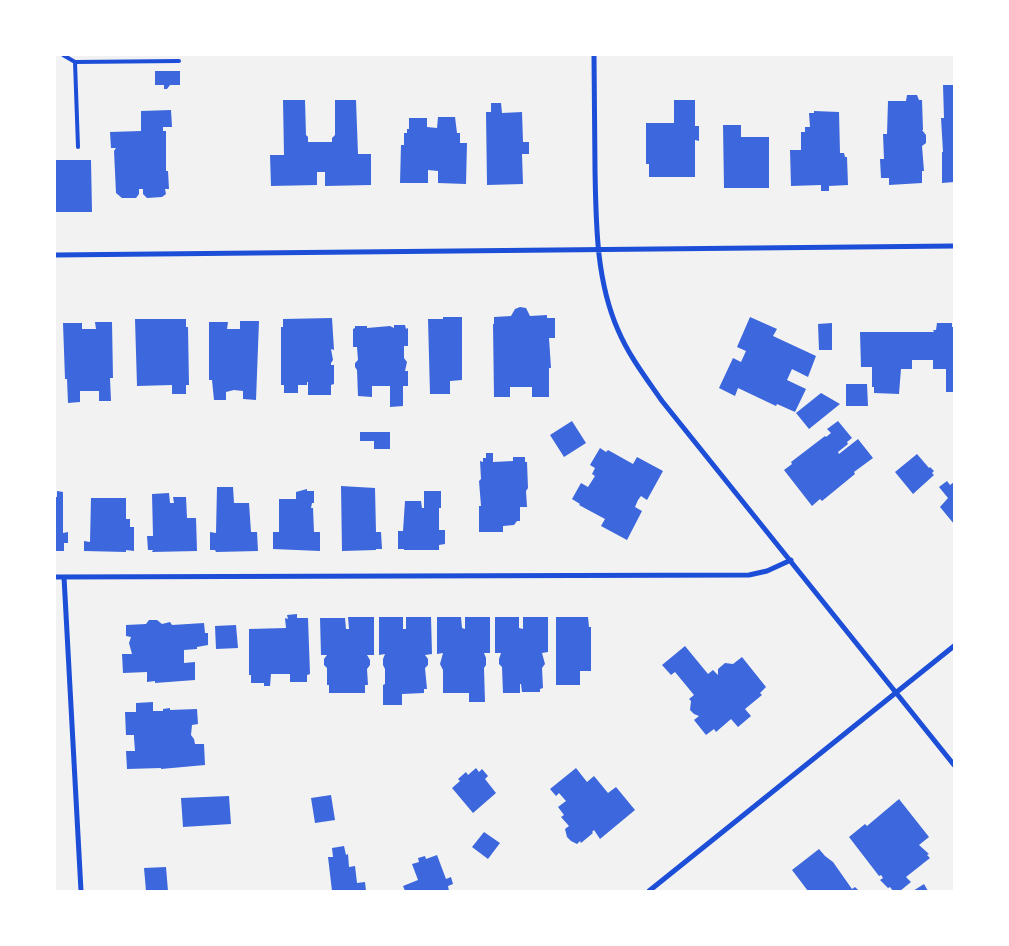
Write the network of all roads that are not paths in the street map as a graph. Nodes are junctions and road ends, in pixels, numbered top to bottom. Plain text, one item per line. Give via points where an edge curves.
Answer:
1 (63, 55) edge
2 (594, 55) edge
3 (179, 61) dead end
4 (75, 62) junction
5 (78, 147) dead end
6 (954, 246) edge
7 (598, 250) junction
8 (55, 256) edge
9 (790, 560) junction
10 (55, 577) edge
11 (64, 577) junction
12 (954, 646) edge
13 (896, 693) junction
14 (954, 765) edge
15 (81, 891) edge
16 (649, 891) edge

1 - 4 lane
2 - 7 street
3 - 4 lane
4 - 5 lane
6 - 7 street
7 - 8 street
7 - 9 street via 608,304 630,354 662,401
9 - 11 street via 749,575
9 - 13 street
10 - 11 street
11 - 15 street
12 - 13 street
13 - 14 street
13 - 16 street

